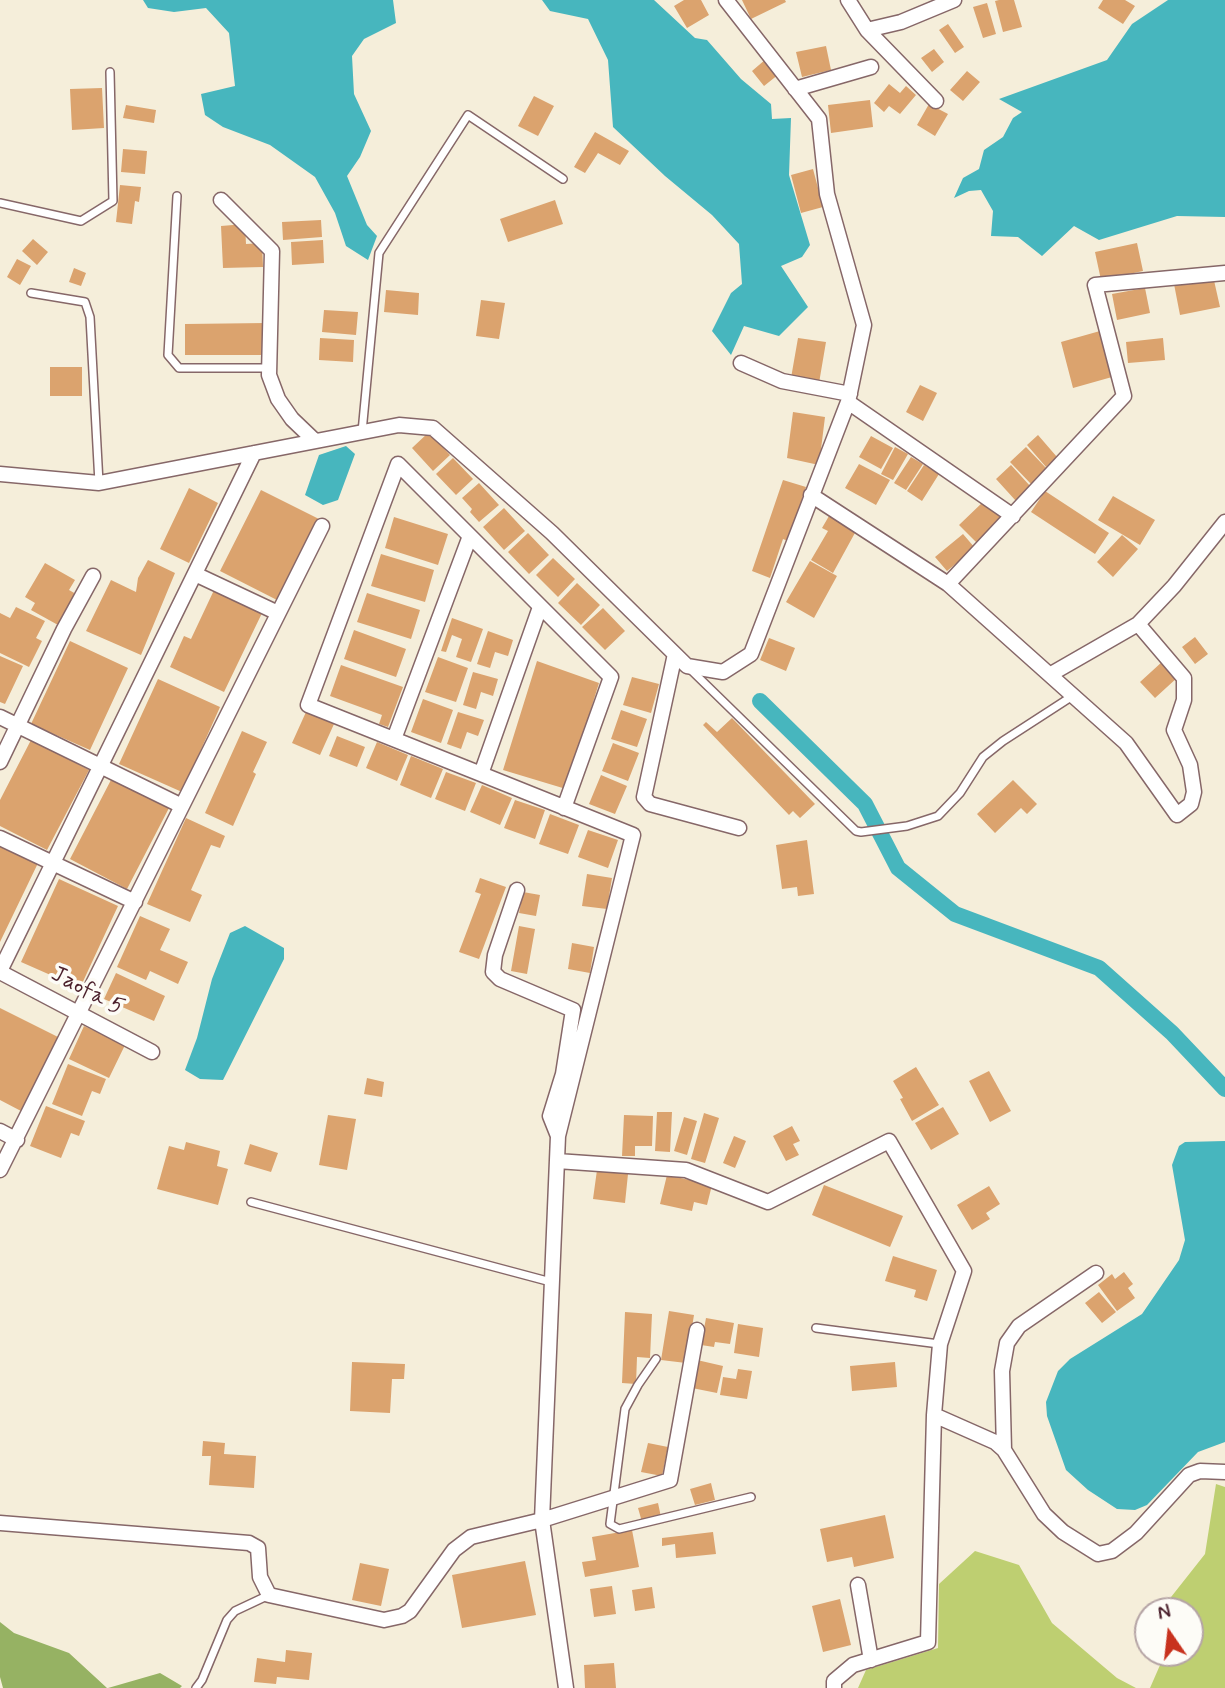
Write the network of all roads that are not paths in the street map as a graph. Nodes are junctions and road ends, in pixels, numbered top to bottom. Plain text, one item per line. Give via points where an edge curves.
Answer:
1 (726, 0) edge
2 (848, 0) edge
3 (954, 0) edge
4 (867, 30) junction
5 (871, 67) dead end
6 (110, 72) dead end
7 (795, 89) junction
8 (936, 100) dead end
9 (563, 179) dead end
10 (177, 196) dead end
11 (221, 200) dead end
12 (0, 203) edge
13 (1225, 273) edge
14 (31, 293) dead end
15 (741, 363) dead end
16 (270, 368) junction
17 (849, 398) junction
18 (362, 432) junction
19 (315, 441) junction
20 (254, 453) junction
21 (0, 474) edge
22 (99, 484) junction
23 (811, 495) junction
24 (1013, 516) junction
25 (1225, 522) edge
26 (322, 526) dead end
27 (470, 536) junction
28 (195, 573) junction
29 (93, 576) dead end
30 (948, 584) junction
31 (540, 607) junction
32 (278, 613) junction
33 (1138, 624) junction
34 (675, 654) junction
35 (687, 666) junction
36 (1051, 674) junction
37 (1074, 695) junction
38 (0, 717) edge
39 (18, 726) junction
40 (394, 739) junction
41 (0, 762) edge
42 (100, 767) junction
43 (481, 774) junction
44 (182, 806) junction
45 (564, 808) junction
46 (739, 828) dead end
47 (0, 838) edge
48 (53, 863) junction
49 (517, 890) dead end
50 (135, 902) junction
51 (0, 972) edge
52 (79, 1013) junction
53 (152, 1052) dead end
54 (0, 1131) edge
55 (558, 1136) junction
56 (17, 1140) junction
57 (556, 1161) junction
58 (0, 1170) edge
59 (251, 1202) dead end
60 (1096, 1273) dead end
61 (551, 1283) junction
62 (816, 1328) dead end
63 (697, 1330) dead end
64 (940, 1344) junction
65 (656, 1359) dead end
66 (934, 1415) junction
67 (1004, 1450) junction
68 (1225, 1472) edge
69 (751, 1497) dead end
70 (612, 1498) junction
71 (542, 1520) junction
72 (0, 1523) edge
73 (858, 1585) dead end
74 (269, 1595) junction
75 (871, 1660) junction
76 (196, 1688) edge
77 (566, 1688) edge
78 (834, 1688) edge

1 - 7 street
2 - 4 street
3 - 4 street via 901,22
4 - 8 street
5 - 7 street
6 - 12 lane via 113,201 81,221
7 - 17 street via 819,119 827,194 864,325
9 - 18 lane via 468,115 379,253
10 - 16 lane via 168,355 179,368
11 - 16 street via 272,251
13 - 24 street via 1095,285 1124,396
14 - 22 lane via 85,302 90,317
15 - 17 street via 782,382
16 - 19 street via 278,399
17 - 23 street
17 - 24 street
18 - 19 street
18 - 34 street via 399,425 433,428 552,533
19 - 20 street
20 - 22 street
20 - 28 street
21 - 22 street
23 - 30 street
23 - 35 street via 751,654 723,672
24 - 30 street
25 - 33 street
26 - 32 street
27 - 31 street
27 - 40 street
27 - 40 street via 398,464 308,705
28 - 32 street
28 - 42 street
29 - 39 street
30 - 36 street
31 - 43 street
31 - 45 street via 611,677
32 - 44 street
33 - 36 street
33 - 37 street via 1184,678 1184,700 1174,730 1190,765 1191,804 1177,814 1126,743
34 - 35 street
34 - 46 street via 645,796 650,804
35 - 37 lane via 856,831 868,832 938,816 960,793 983,757
36 - 37 street
38 - 39 street
39 - 41 street
39 - 42 street
40 - 43 street
42 - 44 street
42 - 48 street
43 - 45 street
44 - 50 street
45 - 55 street via 633,835
47 - 48 street
48 - 50 street
48 - 51 street
49 - 55 street via 493,972 573,1010 563,1074 550,1116
50 - 52 street
51 - 52 street, Jaofa 5
52 - 53 street, Jaofa 5
52 - 56 street
54 - 56 street
55 - 57 street
56 - 58 street
57 - 61 street
57 - 64 street via 686,1170 768,1202 889,1141 964,1271
59 - 61 lane
60 - 67 street via 1019,1326 1007,1342 1002,1371
61 - 71 street
62 - 64 lane
63 - 70 street via 670,1480
64 - 66 street
65 - 70 lane via 625,1409
66 - 67 street
66 - 75 street via 928,1642
67 - 68 street via 1044,1514 1098,1554 1112,1551 1136,1533 1189,1475
69 - 70 lane via 619,1529 610,1524
70 - 71 street
71 - 74 street via 471,1538 454,1550 410,1611 401,1616 384,1620
71 - 77 street
72 - 74 street via 249,1543 258,1548 260,1577
73 - 75 street
74 - 76 lane via 235,1611 227,1620
75 - 78 street via 853,1665 834,1681

